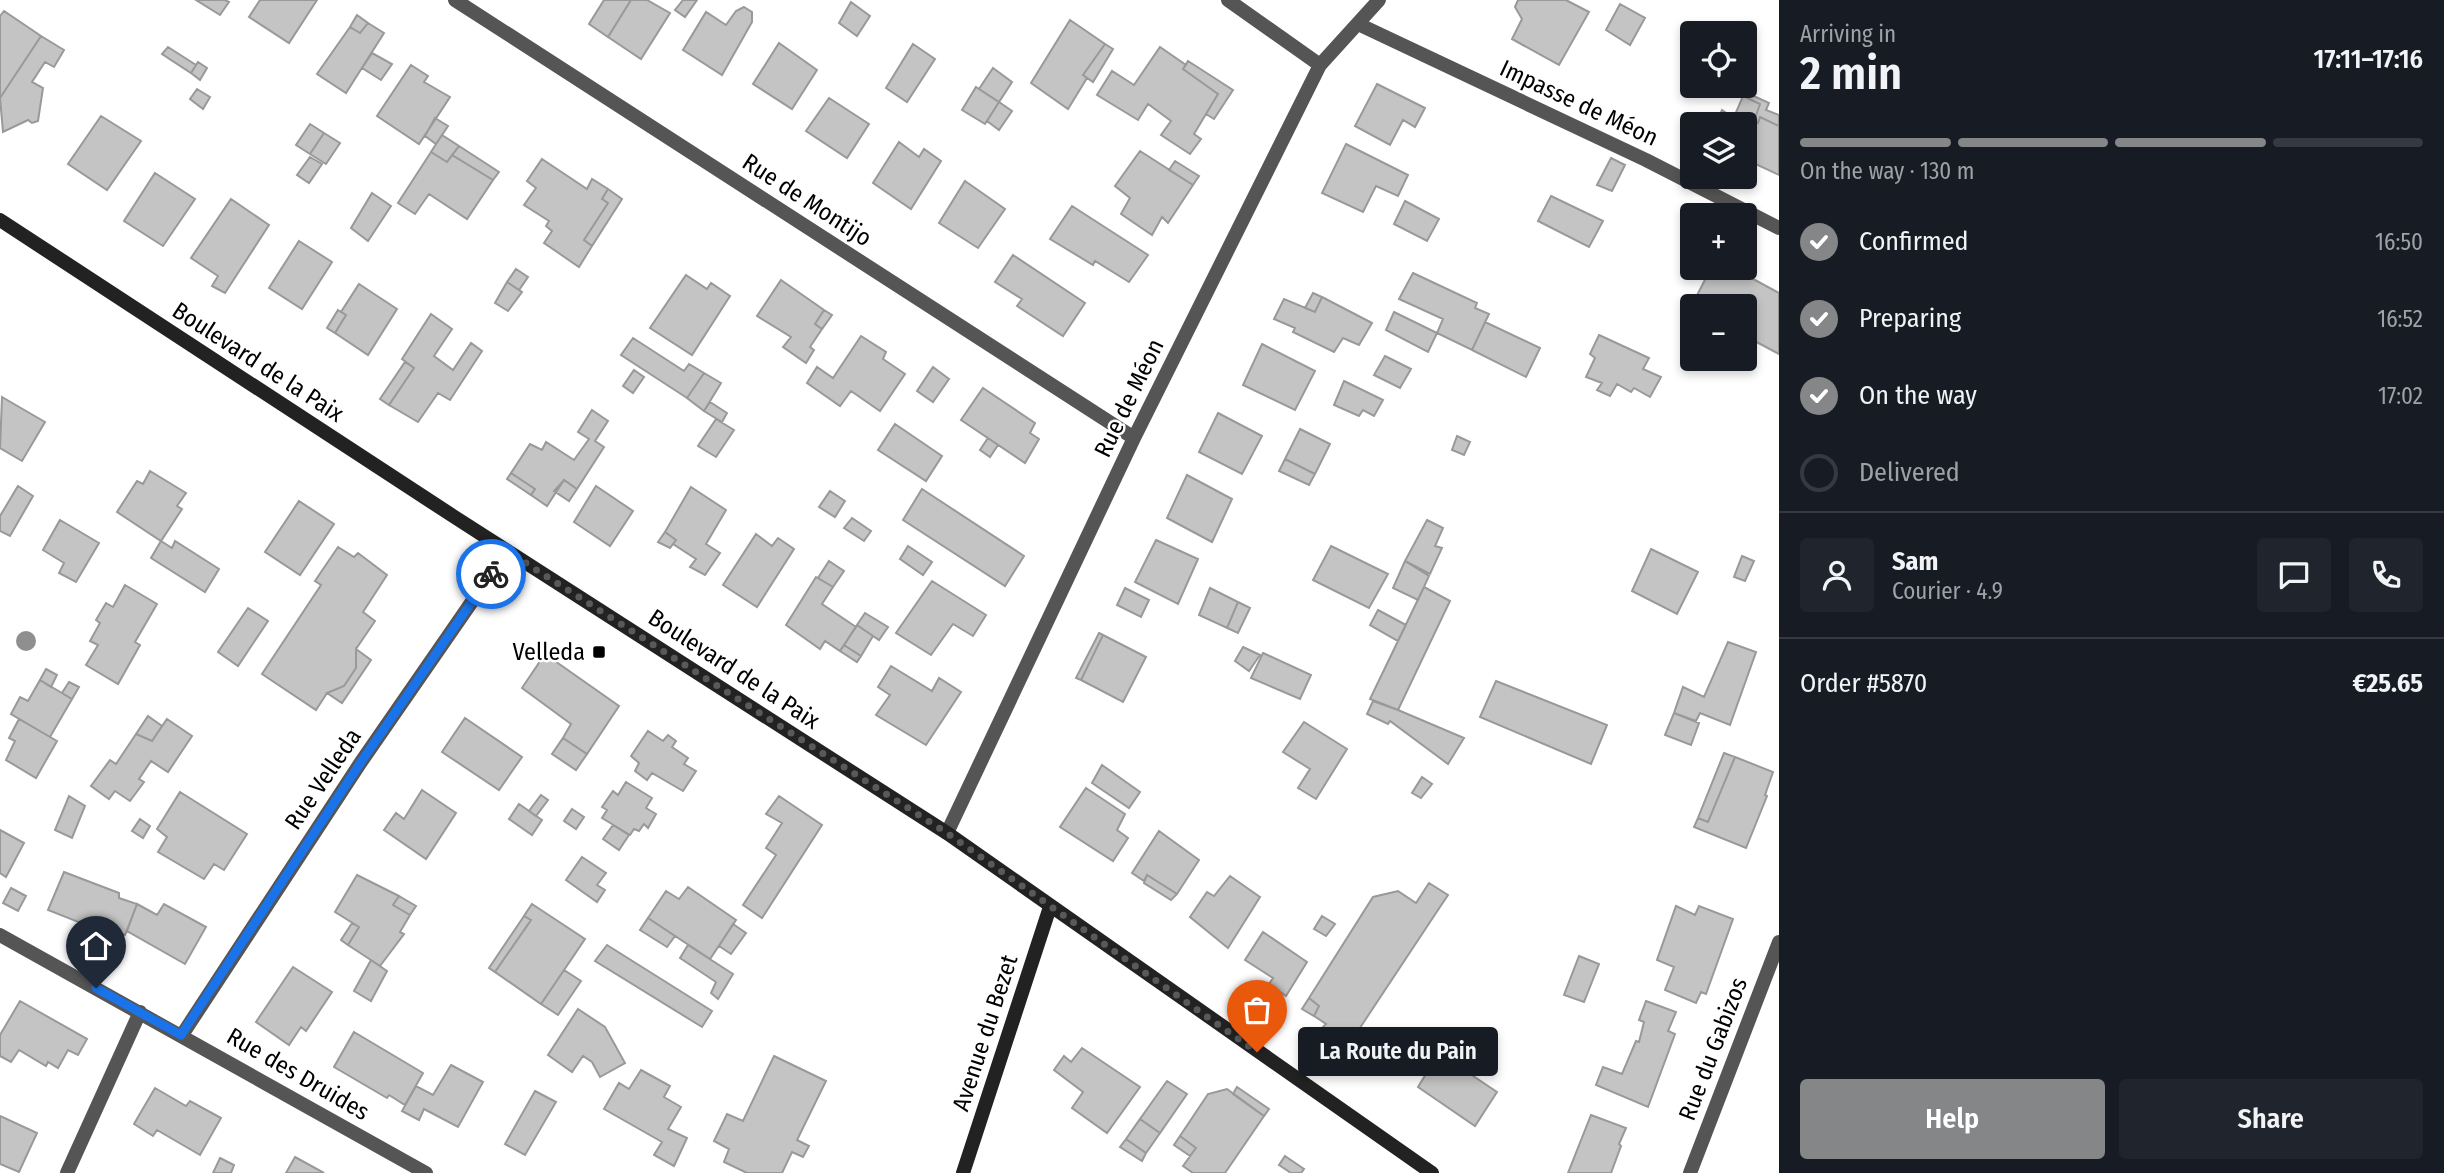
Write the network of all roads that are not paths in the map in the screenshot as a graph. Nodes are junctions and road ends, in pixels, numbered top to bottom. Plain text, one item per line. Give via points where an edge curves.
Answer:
1 (455, 0) edge
2 (1228, 0) edge
3 (1379, 0) edge
4 (1358, 24) junction
5 (1320, 65) junction
6 (0, 220) edge
7 (1779, 228) edge
8 (1134, 438) junction
9 (507, 551) junction
10 (947, 833) junction
11 (1050, 907) junction
12 (0, 935) edge
13 (1779, 942) edge
14 (140, 1012) junction
15 (181, 1035) junction
16 (402, 1167) edge
17 (67, 1173) edge
18 (426, 1173) edge
19 (963, 1173) edge
20 (1432, 1173) edge
21 (1690, 1173) edge

1 - 8 street, Rue de Montijo
2 - 5 street
3 - 4 street, Rue de Méon
4 - 5 street, Rue de Méon
4 - 7 street, Impasse de Méon
5 - 8 street, Rue de Méon
6 - 9 main road, Boulevard de la Paix
8 - 10 street, Rue de Méon
9 - 10 main road, Boulevard de la Paix
9 - 15 street, Rue Velleda
10 - 11 main road, Boulevard de la Paix
11 - 19 main road, Avenue du Bezet
11 - 20 main road, Boulevard de la Paix
12 - 14 street, Rue des Druides
13 - 21 street, Rue du Gabizos
14 - 15 street, Rue des Druides
14 - 17 street
15 - 16 street, Rue des Druides
16 - 18 street, Rue des Druides

